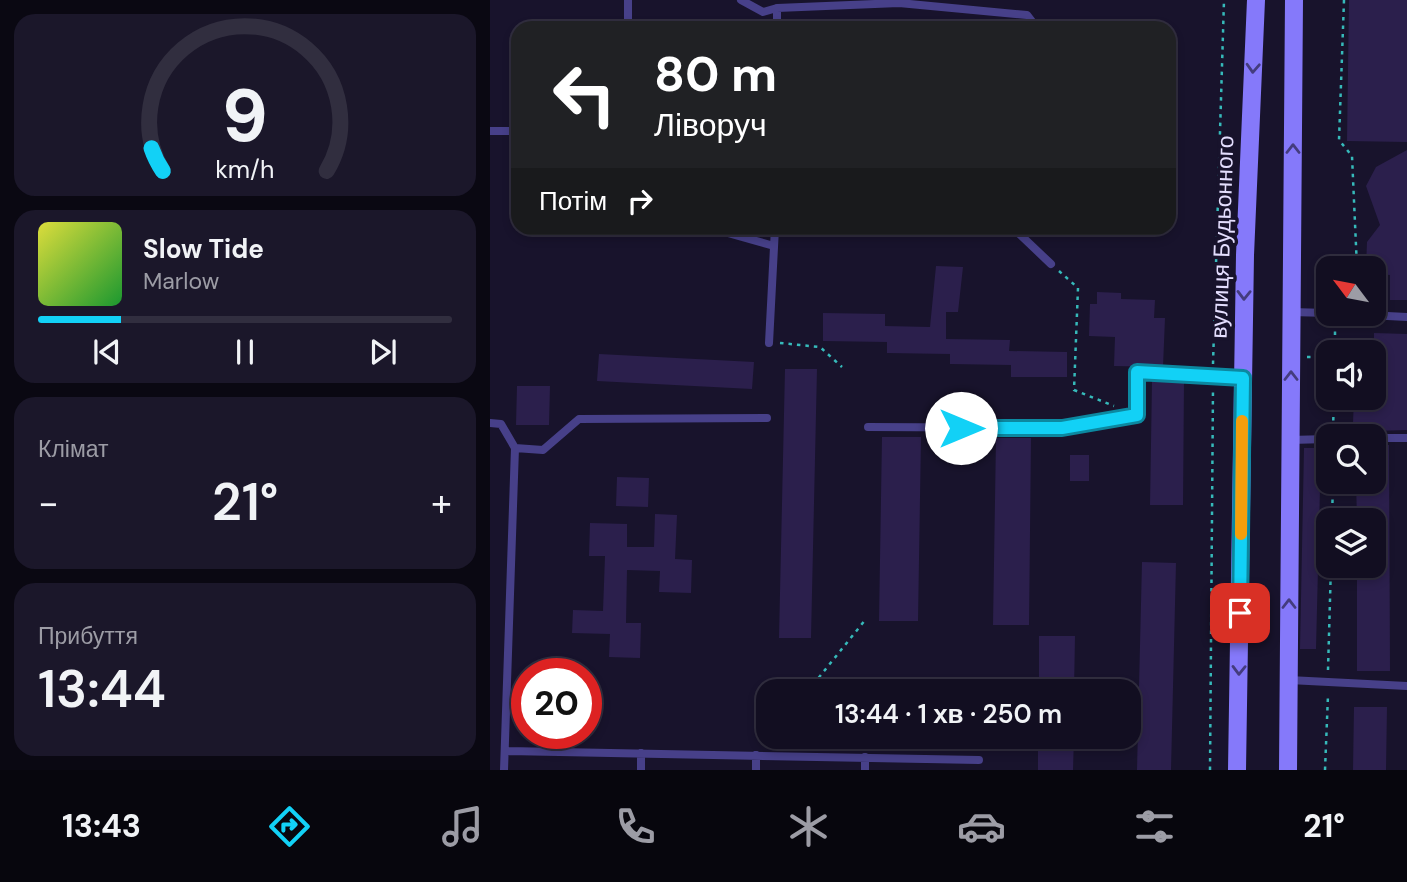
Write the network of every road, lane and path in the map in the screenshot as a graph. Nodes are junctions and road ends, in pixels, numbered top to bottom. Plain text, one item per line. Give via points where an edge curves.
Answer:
1 (628, 0) edge
2 (741, 0) edge
3 (1256, 0) edge
4 (1294, 0) edge
5 (1344, 0) edge
6 (777, 8) junction
7 (628, 21) edge
8 (777, 21) edge
9 (1032, 21) edge
10 (490, 131) edge
11 (511, 131) edge
12 (735, 235) edge
13 (775, 235) edge
14 (1020, 235) edge
15 (774, 246) junction
16 (1356, 256) edge
17 (1051, 264) joint
18 (1292, 312) junction
19 (1316, 313) edge
20 (1386, 316) edge
21 (1407, 317) edge
22 (769, 342) joint
23 (1291, 357) junction
24 (1316, 357) edge
25 (842, 367) dead end
26 (1243, 378) junction
27 (1137, 415) junction
28 (767, 418) dead end
29 (490, 423) edge
30 (868, 427) dead end
31 (1316, 434) edge
32 (1386, 438) edge
33 (1407, 438) edge
34 (1290, 440) junction
35 (515, 449) junction
36 (1331, 578) edge
37 (866, 619) dead end
38 (818, 679) edge
39 (1289, 680) junction
40 (1328, 681) junction
41 (1407, 686) edge
42 (505, 751) junction
43 (641, 753) junction
44 (756, 755) junction
45 (865, 757) junction
46 (979, 760) dead end
47 (504, 770) edge
48 (641, 770) edge
49 (756, 770) edge
50 (865, 770) edge
51 (1237, 770) edge
52 (1288, 770) edge
53 (1325, 770) edge

1 - 7 lane
2 - 6 lane via 763,12
3 -> 26 main road, вулиця Будьонного
18 -> 4 main road
5 - 16 path via 1339,140 1352,156
6 - 8 lane
6 - 9 lane via 899,3 1027,15
10 - 11 lane
12 - 15 lane
13 - 15 lane
14 - 17 lane
15 - 22 lane
17 - 27 path via 1078,288 1074,390
18 - 19 lane
18 - 23 main road
20 - 21 lane
22 - 25 path via 820,347
23 - 24 path
34 -> 23 main road
26 - 27 lane via 1137,372
26 -> 51 main road, вулиця Будьонного
27 - 30 lane via 1062,428
28 - 35 lane via 579,419 543,450
29 - 35 lane via 501,424
31 - 34 lane
32 - 33 lane
39 -> 34 main road
35 - 42 lane
36 - 40 path
37 - 38 path
39 - 40 lane
39 - 52 main road
40 - 41 lane
40 - 53 path
42 - 43 lane
42 - 47 lane
43 - 44 lane
43 - 48 lane
44 - 45 lane
44 - 49 lane
45 - 46 lane
45 - 50 lane

